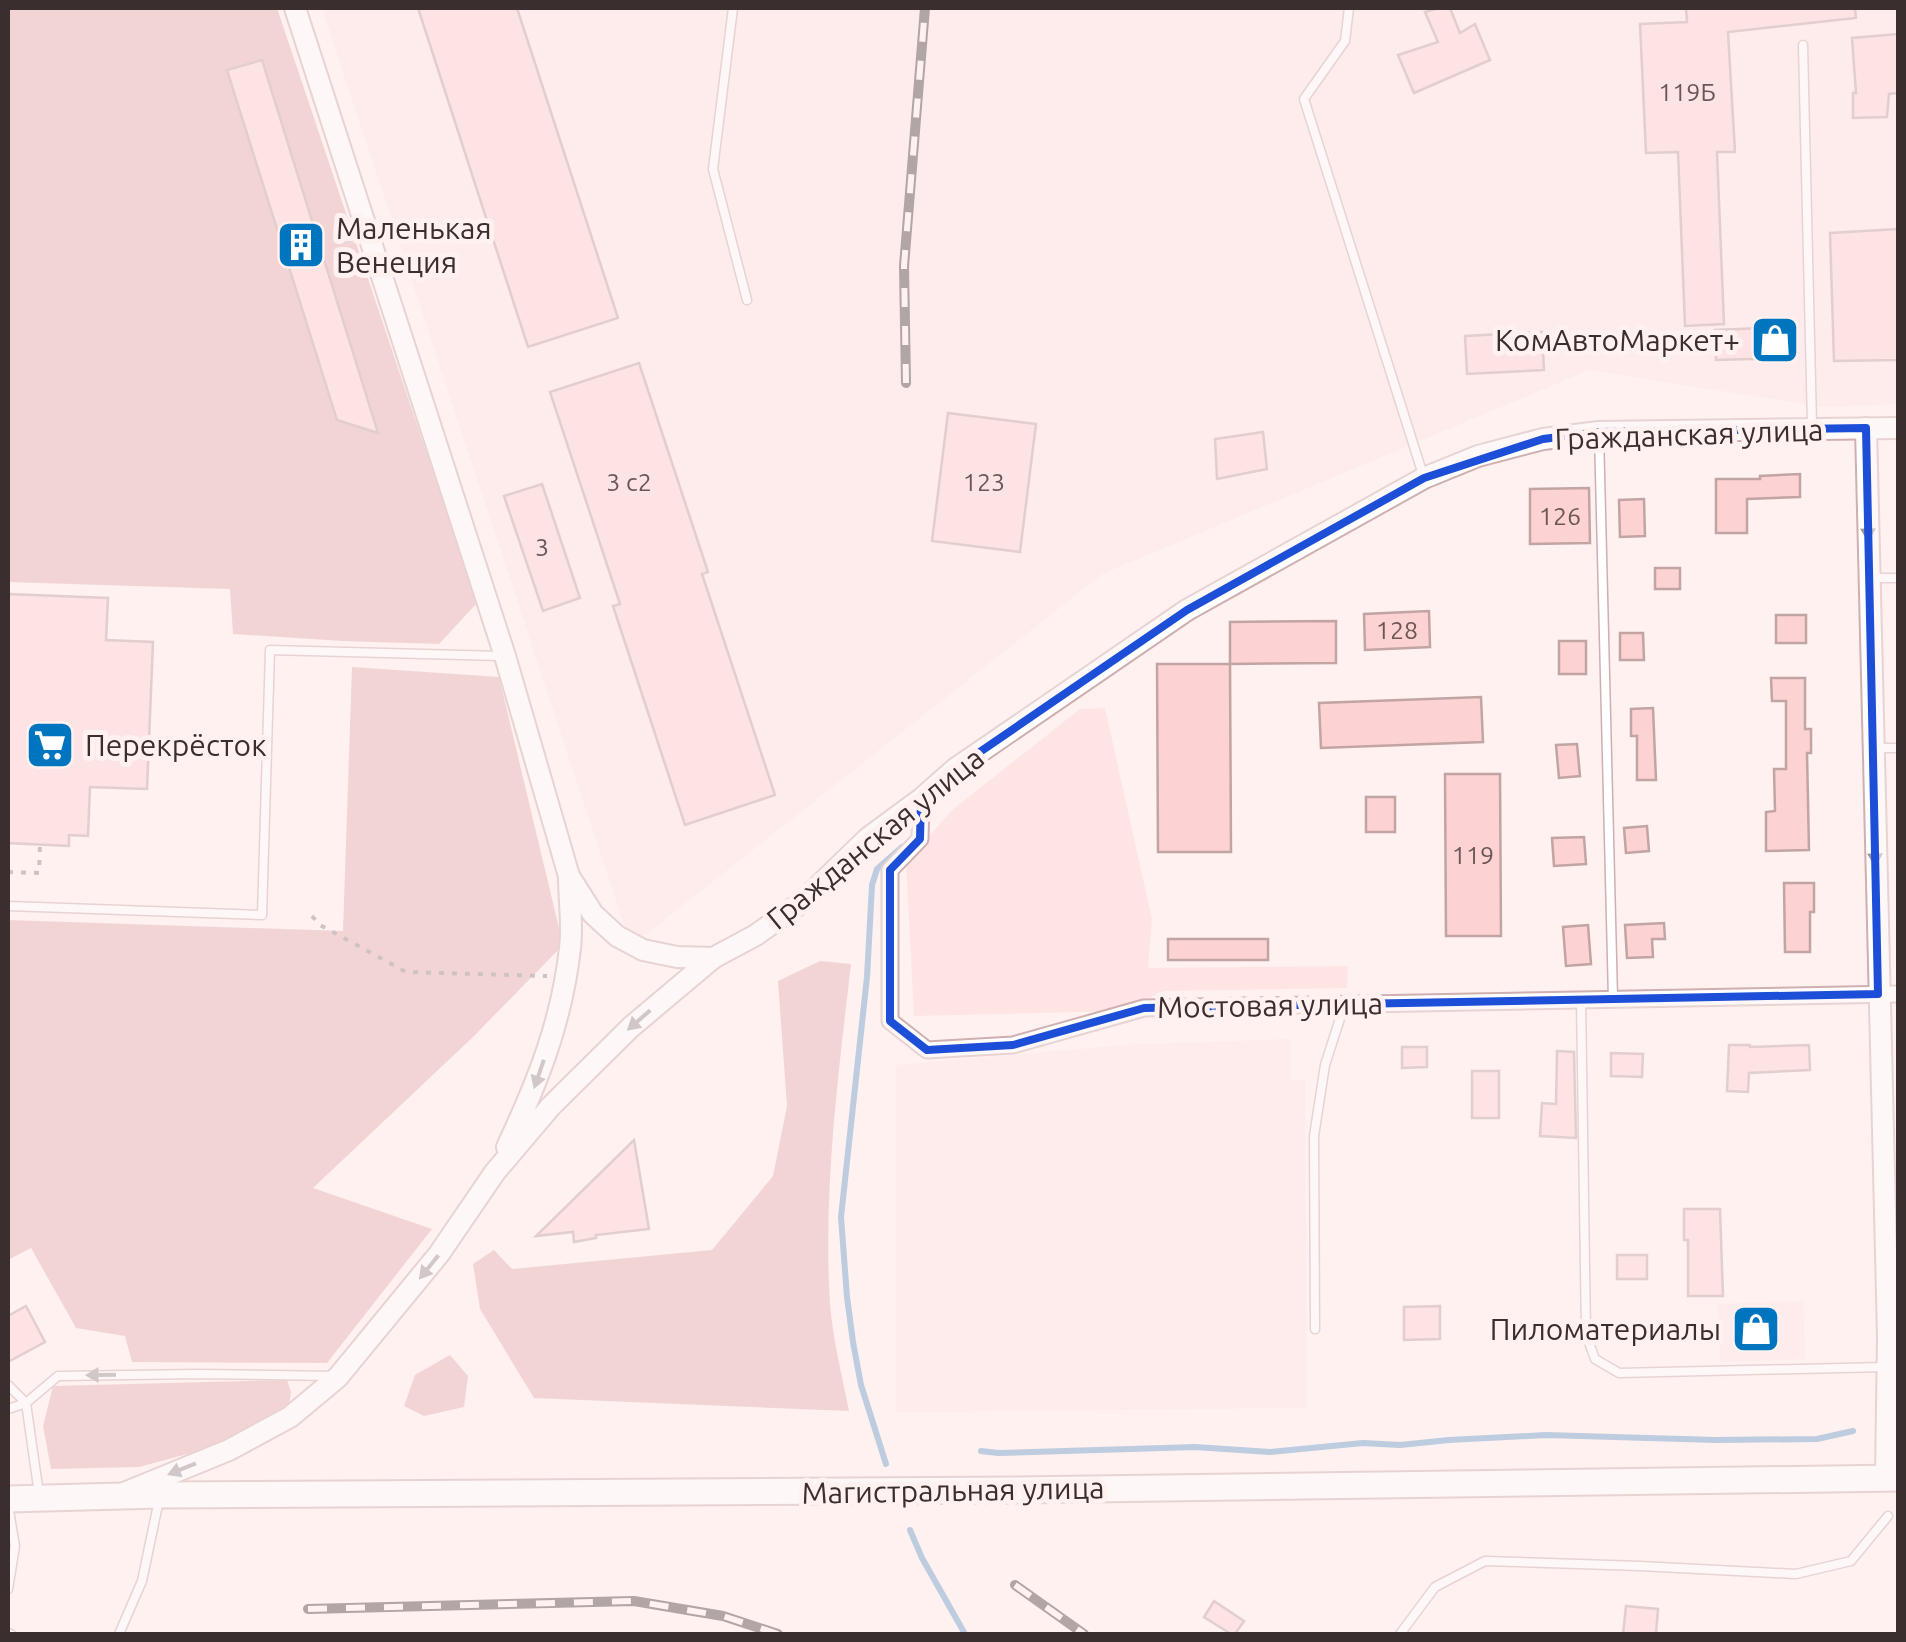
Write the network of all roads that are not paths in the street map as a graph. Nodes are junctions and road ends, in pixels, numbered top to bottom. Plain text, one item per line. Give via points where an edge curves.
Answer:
1 (294, 8) edge
2 (733, 8) edge
3 (1348, 8) edge
4 (1803, 45) dead end
5 (747, 300) dead end
6 (1866, 428) junction
7 (1898, 428) edge
8 (1812, 430) junction
9 (1598, 432) junction
10 (1424, 478) junction
11 (1869, 578) junction
12 (1898, 578) edge
13 (505, 656) junction
14 (1873, 748) junction
15 (1898, 748) edge
16 (921, 799) junction
17 (568, 876) junction
18 (8, 906) edge
19 (714, 958) junction
20 (1888, 994) edge
21 (1613, 998) junction
22 (1582, 999) junction
23 (1344, 1003) junction
24 (496, 1172) junction
25 (1892, 1226) edge
26 (1315, 1329) dead end
27 (1887, 1367) junction
28 (338, 1376) junction
29 (8, 1386) edge
30 (26, 1402) junction
31 (8, 1409) edge
32 (1892, 1478) edge
33 (160, 1495) junction
34 (118, 1496) junction
35 (39, 1498) junction
36 (8, 1502) edge
37 (1888, 1516) dead end
38 (8, 1590) edge
39 (120, 1634) edge
40 (1400, 1634) edge

1 - 13 street
2 - 5 lane via 713,169
3 - 10 lane via 1345,42 1304,100
4 - 8 lane
6 - 7 street, Гражданская улица
6 - 8 street, Гражданская улица
6 -> 11 street
8 - 9 street, Гражданская улица
9 - 10 street, Гражданская улица via 1543,438
9 - 21 lane
10 - 16 street, Гражданская улица via 1187,610 954,769
11 - 12 lane
11 - 14 street
13 - 17 street
13 - 18 lane via 270,650 262,915
14 - 15 lane
14 -> 20 street
16 - 19 street, Гражданская улица via 868,838 802,902
16 - 23 street, Мостовая улица via 920,839 890,870 890,1021 927,1050 1013,1045 1144,1008
17 - 19 street via 617,936 643,950
17 -> 24 street via 571,944 560,1011
19 -> 24 street, Гражданская улица via 630,1027
20 - 21 street, Мостовая улица
20 - 25 street
21 - 22 street, Мостовая улица
22 - 23 street, Мостовая улица
22 - 27 lane via 1586,1334 1595,1358 1619,1373
23 - 26 lane via 1314,1136
24 -> 28 street, Гражданская улица via 439,1254
25 - 27 street
27 - 32 street
28 -> 30 lane via 58,1376
28 -> 34 street, Гражданская улица via 290,1417
29 - 30 lane
30 - 31 lane
30 - 35 lane
32 - 33 main road, Магистральная улица
33 - 34 main road, Магистральная улица
33 - 39 lane via 142,1581
34 - 35 main road, Магистральная улица
35 - 36 main road, Магистральная улица
36 - 38 lane via 15,1546
37 - 40 lane via 1851,1561 1796,1574 1486,1562 1435,1588

